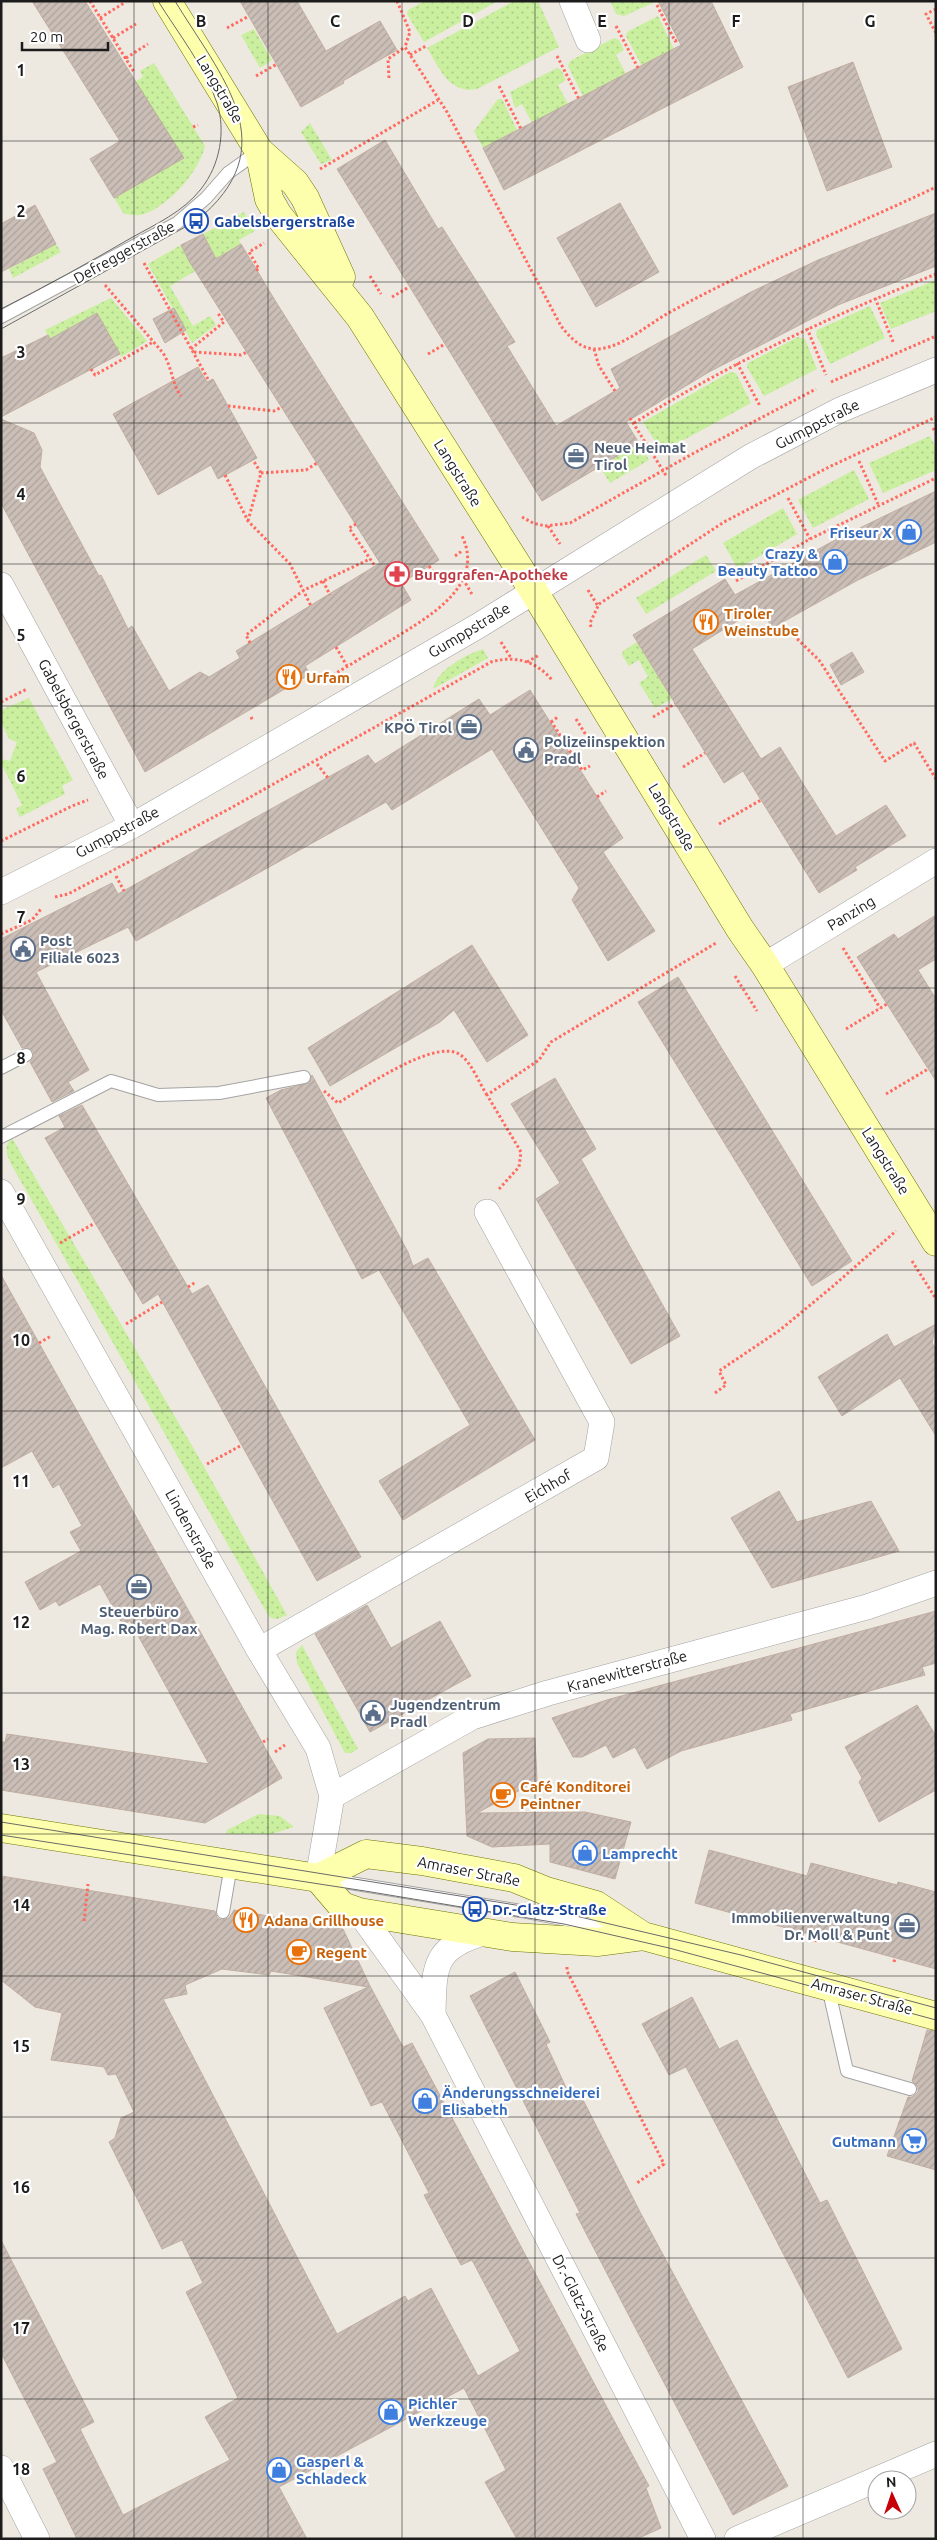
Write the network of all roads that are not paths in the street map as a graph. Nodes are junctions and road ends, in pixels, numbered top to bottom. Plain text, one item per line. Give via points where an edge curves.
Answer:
1 (167, 1) edge
2 (572, 1) edge
3 (588, 40) dead end
4 (259, 151) junction
5 (1, 318) edge
6 (936, 370) edge
7 (1, 585) edge
8 (533, 590) junction
9 (132, 826) junction
10 (936, 861) edge
11 (1, 892) edge
12 (765, 965) junction
13 (26, 1055) dead end
14 (1, 1068) edge
15 (304, 1076) dead end
16 (1, 1137) edge
17 (1, 1192) edge
18 (488, 1212) road end
19 (936, 1242) edge
20 (936, 1583) edge
21 (259, 1650) junction
22 (332, 1796) junction
23 (1, 1828) edge
24 (231, 1864) junction
25 (318, 1878) junction
26 (224, 1912) dead end
27 (359, 1912) junction
28 (484, 1933) junction
29 (643, 1936) junction
30 (828, 1986) junction
31 (433, 2015) junction
32 (936, 2016) edge
33 (910, 2088) dead end
34 (936, 2454) edge
35 (1, 2468) edge
36 (38, 2539) edge
37 (703, 2539) edge
38 (737, 2539) edge

1 - 4 street, Langstraße
2 - 3 street
4 - 5 lane, Defreggerstraße via 228,173 177,223
4 - 8 street, Langstraße via 295,183 305,198 360,317
6 - 8 street, Gumppstraße via 840,410 750,457
7 - 9 street, Gabelsbergerstraße
8 - 9 street, Gumppstraße
8 - 12 street, Langstraße
9 - 11 street, Gumppstraße
10 - 12 street, Panzing
12 - 19 street, Langstraße
13 - 14 lane
15 - 16 lane via 219,1093 158,1095 111,1081
17 - 21 street, Lindenstraße
18 - 21 street, Eichhof via 602,1422 596,1458
20 - 22 street, Kranewitterstraße via 867,1606 557,1690 472,1717
21 - 22 street, Lindenstraße via 318,1748
22 - 25 street, Lindenstraße
23 - 24 street
24 - 25 street
24 - 26 lane
25 - 27 street, Amraser Straße via 342,1906
25 - 29 street, Amraser Straße via 366,1854 446,1865 514,1878 596,1905
27 - 28 street, Amraser Straße
27 - 31 street, Dr.-Glatz-Straße
28 - 29 street, Amraser Straße via 597,1942
28 - 31 street, Dr.-Glatz-Straße via 455,1943 440,1959 434,1980
29 - 30 street, Amraser Straße
30 - 32 street, Amraser Straße
30 - 33 lane via 847,2071
31 - 37 street, Dr.-Glatz-Straße
34 - 38 street
35 - 36 street

